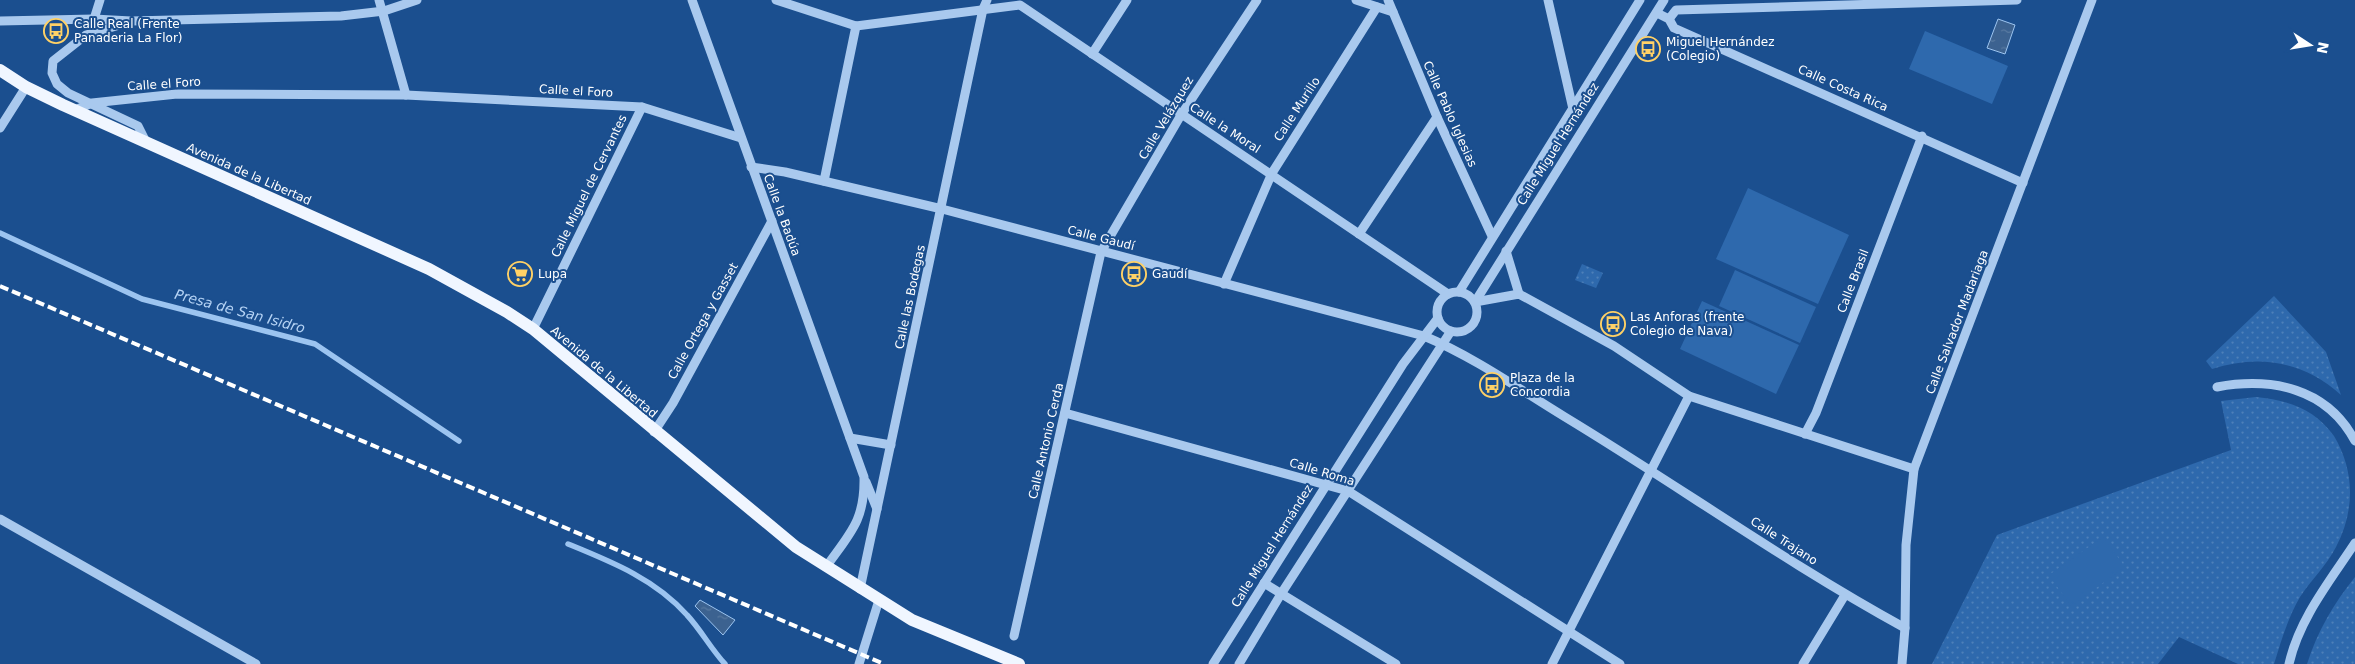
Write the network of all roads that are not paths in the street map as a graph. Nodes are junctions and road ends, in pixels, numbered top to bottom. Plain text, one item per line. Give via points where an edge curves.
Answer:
1 (100, 0) edge
2 (379, 0) edge
3 (416, 0) edge
4 (692, 0) edge
5 (776, 0) edge
6 (987, 0) edge
7 (1127, 0) edge
8 (1257, 0) edge
9 (1356, 0) edge
10 (1388, 0) edge
11 (1548, 0) edge
12 (1640, 0) edge
13 (1664, 0) edge
14 (2018, 0) edge
15 (2092, 0) edge
16 (1377, 7) junction
17 (983, 9) junction
18 (384, 11) junction
19 (1393, 12) junction
20 (1657, 13) junction
21 (94, 18) junction
22 (1669, 19) junction
23 (0, 21) edge
24 (131, 21) junction
25 (856, 26) junction
26 (1092, 54) junction
27 (3, 74) edge
28 (26, 87) junction
29 (406, 95) junction
30 (92, 103) junction
31 (642, 107) junction
32 (1573, 109) junction
33 (75, 110) junction
34 (1181, 115) junction
35 (1437, 117) junction
36 (0, 128) edge
37 (1922, 136) junction
38 (741, 138) junction
39 (146, 142) junction
40 (751, 167) junction
41 (1272, 173) junction
42 (824, 181) junction
43 (2023, 183) junction
44 (942, 209) junction
45 (772, 220) junction
46 (1359, 234) junction
47 (1492, 236) junction
48 (1506, 251) junction
49 (1101, 252) junction
50 (1224, 284) junction
51 (1459, 292) junction
52 (1448, 294) junction
53 (1520, 294) junction
54 (1475, 302) junction
55 (1438, 318) junction
56 (533, 329) junction
57 (1450, 331) junction
58 (1424, 336) junction
59 (1442, 344) junction
60 (2217, 387) dead end
61 (1689, 396) junction
62 (1065, 413) junction
63 (654, 432) junction
64 (1805, 434) junction
65 (850, 438) junction
66 (2355, 441) edge
67 (891, 445) junction
68 (1914, 469) junction
69 (1652, 470) junction
70 (864, 477) junction
71 (1326, 484) junction
72 (1348, 491) junction
73 (877, 510) junction
74 (0, 519) edge
75 (2355, 543) edge
76 (826, 567) junction
77 (1264, 583) junction
78 (860, 589) junction
79 (1281, 594) junction
80 (1845, 595) junction
81 (879, 600) junction
82 (1905, 628) junction
83 (1569, 632) junction
84 (1014, 636) dead end
85 (256, 664) edge
86 (859, 664) edge
87 (1019, 664) edge
88 (1213, 664) edge
89 (1239, 664) edge
90 (1396, 664) edge
91 (1552, 664) edge
92 (1620, 664) edge
93 (1802, 664) edge
94 (1902, 664) edge
95 (2289, 664) edge

1 - 21 street
2 - 18 street
3 - 18 street
4 - 38 street, Calle la Badúa
5 - 25 street
6 - 17 street, Calle las Bodegas
7 - 26 street
8 - 34 street, Calle Velázquez
9 - 16 street
10 - 19 street, Calle Pablo Iglesias
11 - 32 street
12 - 32 street, Calle Miguel Hernández
13 - 20 street, Calle Miguel Hernández
14 - 22 street via 1676,10
15 - 43 street, Calle Salvador Madariaga
16 - 19 street
16 - 41 street, Calle Murillo
17 - 25 street, Calle la Moral
17 - 26 street, Calle la Moral via 1020,5
17 - 44 street, Calle las Bodegas
18 - 24 street via 341,16
18 - 29 street
19 - 35 street, Calle Pablo Iglesias
20 - 22 street, Calle Costa Rica
20 - 48 street, Calle Miguel Hernández
21 - 23 street
21 - 24 street
22 - 37 street, Calle Costa Rica via 1674,28
24 - 30 street, Avenida de la Libertad via 86,35 53,61 52,73 57,84 68,93
25 - 42 street
26 - 34 street, Calle la Moral
27 - 28 main road, Avenida de la Libertad
28 - 33 main road, Avenida de la Libertad
28 - 36 street
29 - 30 street, Calle el Foro via 177,94
29 - 31 street, Calle el Foro
30 - 33 street, Calle el Foro
30 - 39 street, Avenida de la Libertad via 138,126
31 - 38 street, Calle el Foro
31 - 56 street, Calle Miguel de Cervantes
32 - 47 street, Calle Miguel Hernández
33 - 39 main road, Avenida de la Libertad
34 - 41 street, Calle la Moral
34 - 49 street, Calle Velázquez
35 - 46 street
35 - 47 street, Calle Pablo Iglesias
37 - 43 street, Calle Costa Rica
37 - 64 street, Calle Brasil via 1816,413
38 - 40 street, Calle la Badúa
39 - 56 main road, Avenida de la Libertad via 429,269
40 - 42 street, Calle Gaudí
40 - 45 street, Calle la Badúa
41 - 46 street, Calle la Moral
41 - 50 street, Calle Murillo
42 - 44 street, Calle Gaudí
43 - 68 street, Calle Salvador Madariaga
44 - 49 street, Calle Gaudí
44 - 67 street, Calle las Bodegas
45 - 63 street, Calle Ortega y Gasset
45 - 65 street, Calle la Badúa
46 - 52 street, Calle la Moral
47 - 51 street, Calle Miguel Hernández
48 - 53 street
48 - 54 street, Calle Miguel Hernández
49 - 50 street, Calle Gaudí
49 - 62 street, Calle Antonio Cerda
50 - 58 street, Calle Gaudí
51 - 52 street
51 - 54 street
52 - 55 street via 1437,309
53 - 54 street
53 - 61 street via 1614,346
54 - 57 street via 1476,321 1460,332
55 - 57 street
55 - 58 street, Calle Miguel Hernández
56 - 63 main road, Avenida de la Libertad
57 - 59 street
58 - 59 street, Calle Gaudí
58 - 71 street, Calle Miguel Hernández
59 - 69 street, Calle Trajano
59 - 72 street
60 - 66 street via 2260,382 2303,392 2335,414
61 - 64 street
61 - 69 street
62 - 71 street, Calle Roma
62 - 84 street, Calle Antonio Cerda
63 - 76 main road, Avenida de la Libertad via 796,547
64 - 68 street
65 - 67 street
65 - 70 street, Calle la Badúa
67 - 73 street, Calle las Bodegas
68 - 82 street, Calle Salvador Madariaga via 1906,545
69 - 80 street, Calle Trajano
69 - 83 street
70 - 73 street
70 - 76 street, Calle la Badúa via 858,522
71 - 72 street, Calle Roma
71 - 77 street, Calle Miguel Hernández
72 - 79 street
72 - 83 street, Calle Roma
73 - 78 street, Calle las Bodegas
74 - 85 street
75 - 95 street via 2312,607 2292,649
76 - 78 main road, Avenida de la Libertad
77 - 79 street
77 - 88 street, Calle Miguel Hernández
78 - 81 main road, Avenida de la Libertad
79 - 89 street
79 - 90 street
80 - 82 street, Calle Trajano
80 - 93 street
81 - 86 street
81 - 87 main road, Avenida de la Libertad via 912,620
82 - 94 street, Calle Salvador Madariaga
83 - 91 street
83 - 92 street, Calle Roma

